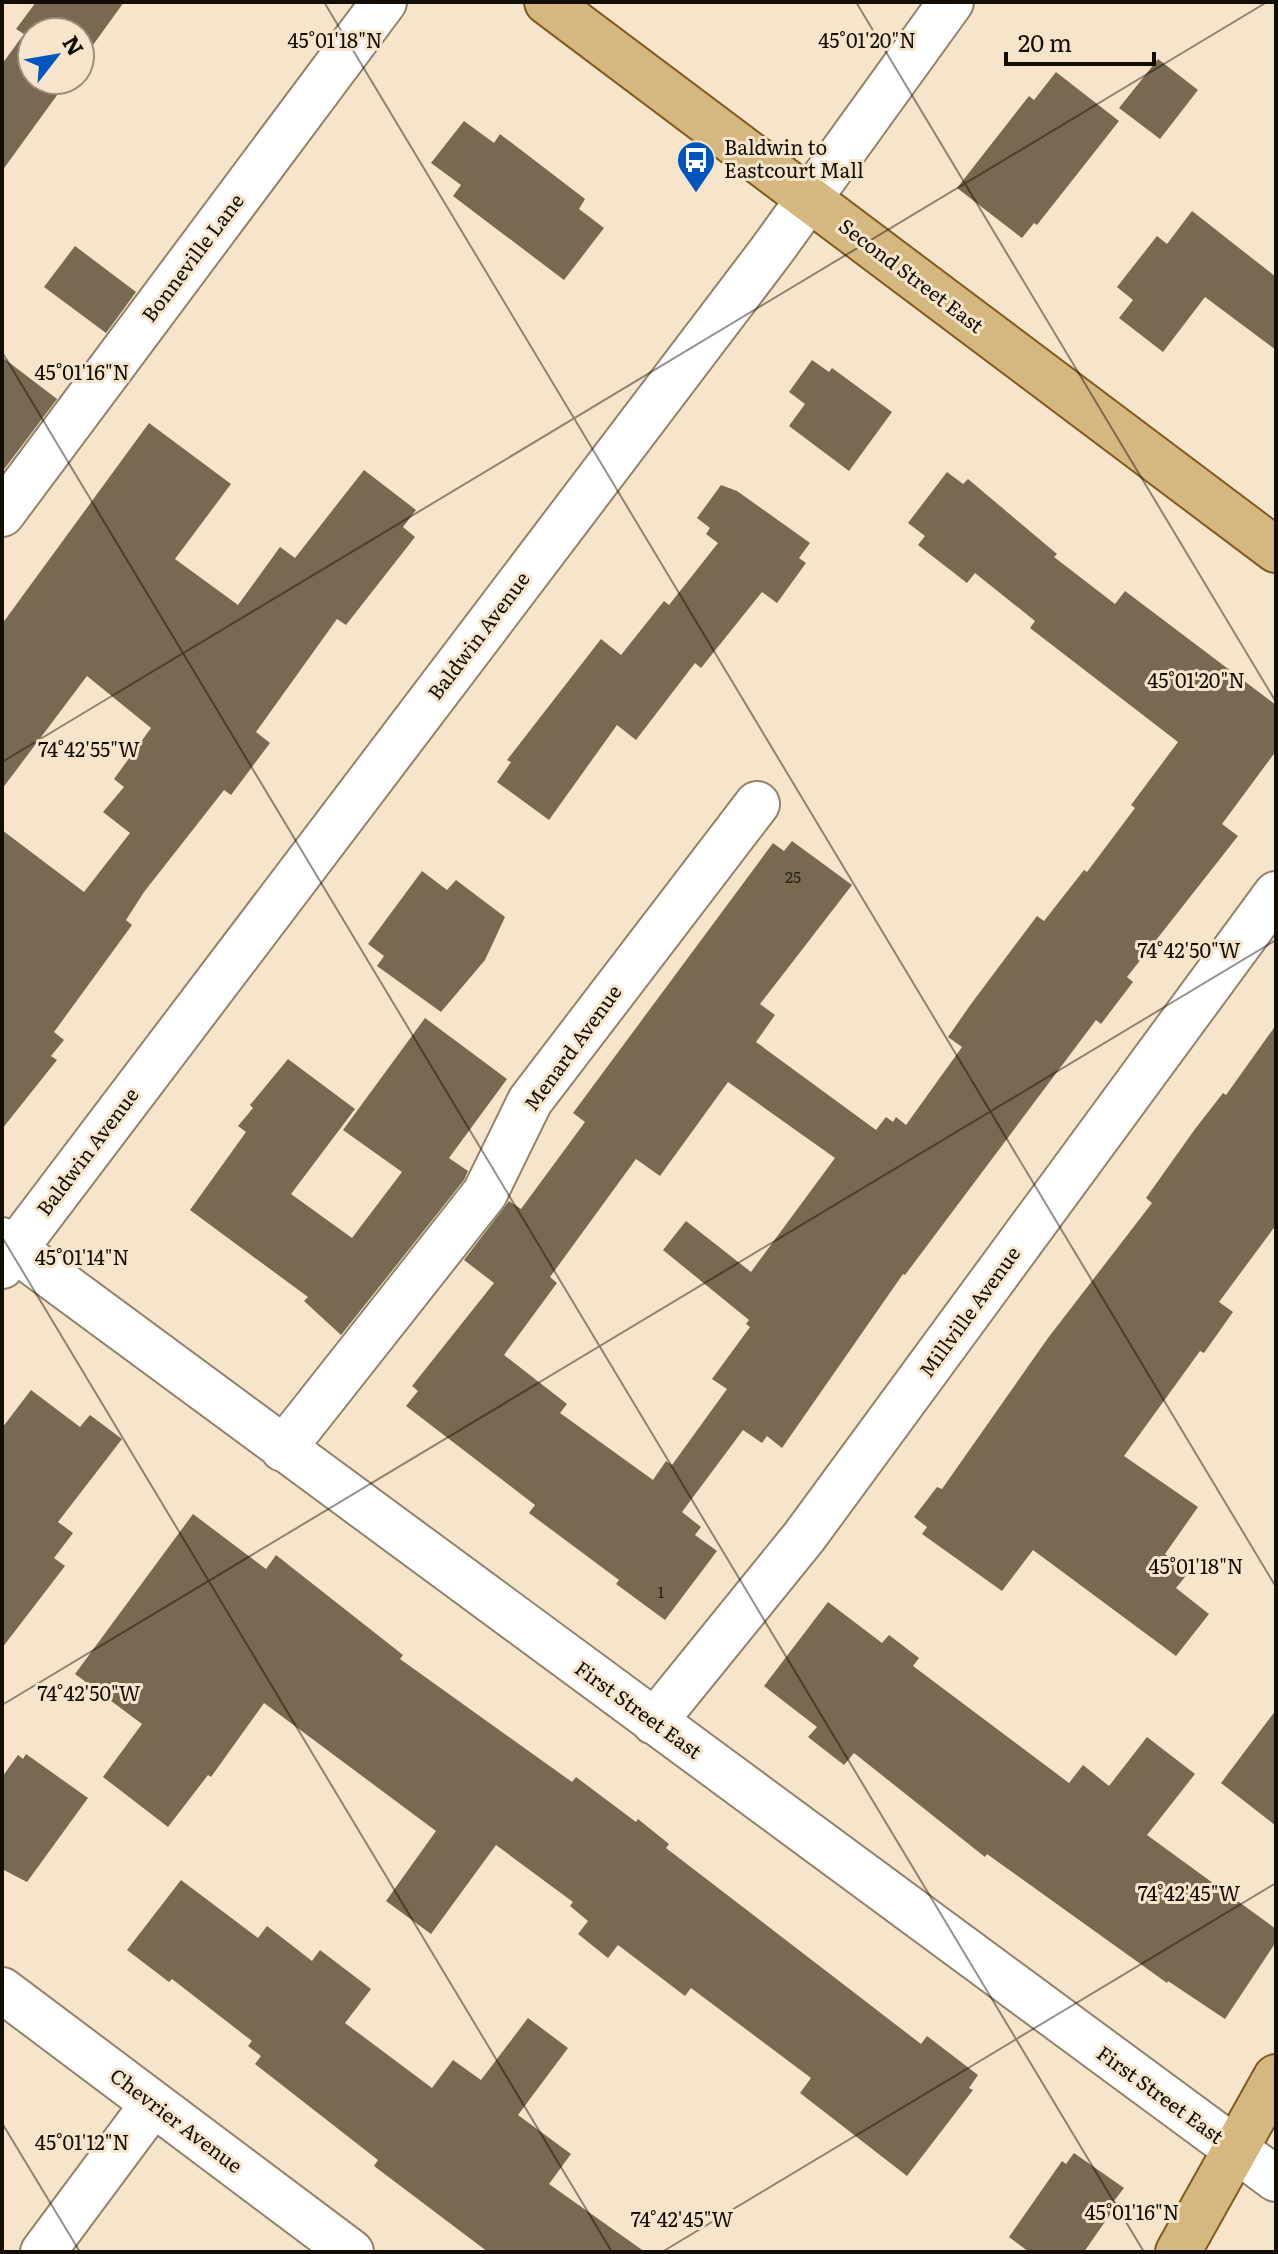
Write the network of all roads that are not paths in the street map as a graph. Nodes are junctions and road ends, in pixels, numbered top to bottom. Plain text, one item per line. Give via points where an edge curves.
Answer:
1 (384, 2) edge
2 (547, 2) edge
3 (951, 2) edge
4 (809, 200) junction
5 (2, 514) edge
6 (1276, 550) edge
7 (757, 804) dead end
8 (1276, 894) edge
9 (6, 1252) edge
10 (283, 1449) junction
11 (654, 1722) junction
12 (2, 1990) edge
13 (1276, 2077) edge
14 (153, 2104) junction
15 (1234, 2150) junction
16 (1276, 2179) edge
17 (43, 2252) edge
18 (351, 2252) edge
19 (1178, 2252) edge

1 - 5 street, Bonneville Lane
2 - 4 main road, Second Street East
3 - 4 street, Baldwin Avenue
4 - 6 main road, Second Street East
4 - 9 street, Baldwin Avenue
7 - 10 street, Menard Avenue via 530,1101 485,1193
8 - 11 street, Millville Avenue via 804,1537
9 - 10 street, First Street East
10 - 11 street, First Street East
11 - 15 street, First Street East
12 - 14 street, Chevrier Avenue
13 - 15 main road
14 - 17 street
14 - 18 street, Chevrier Avenue
15 - 16 street, First Street East
15 - 19 main road

